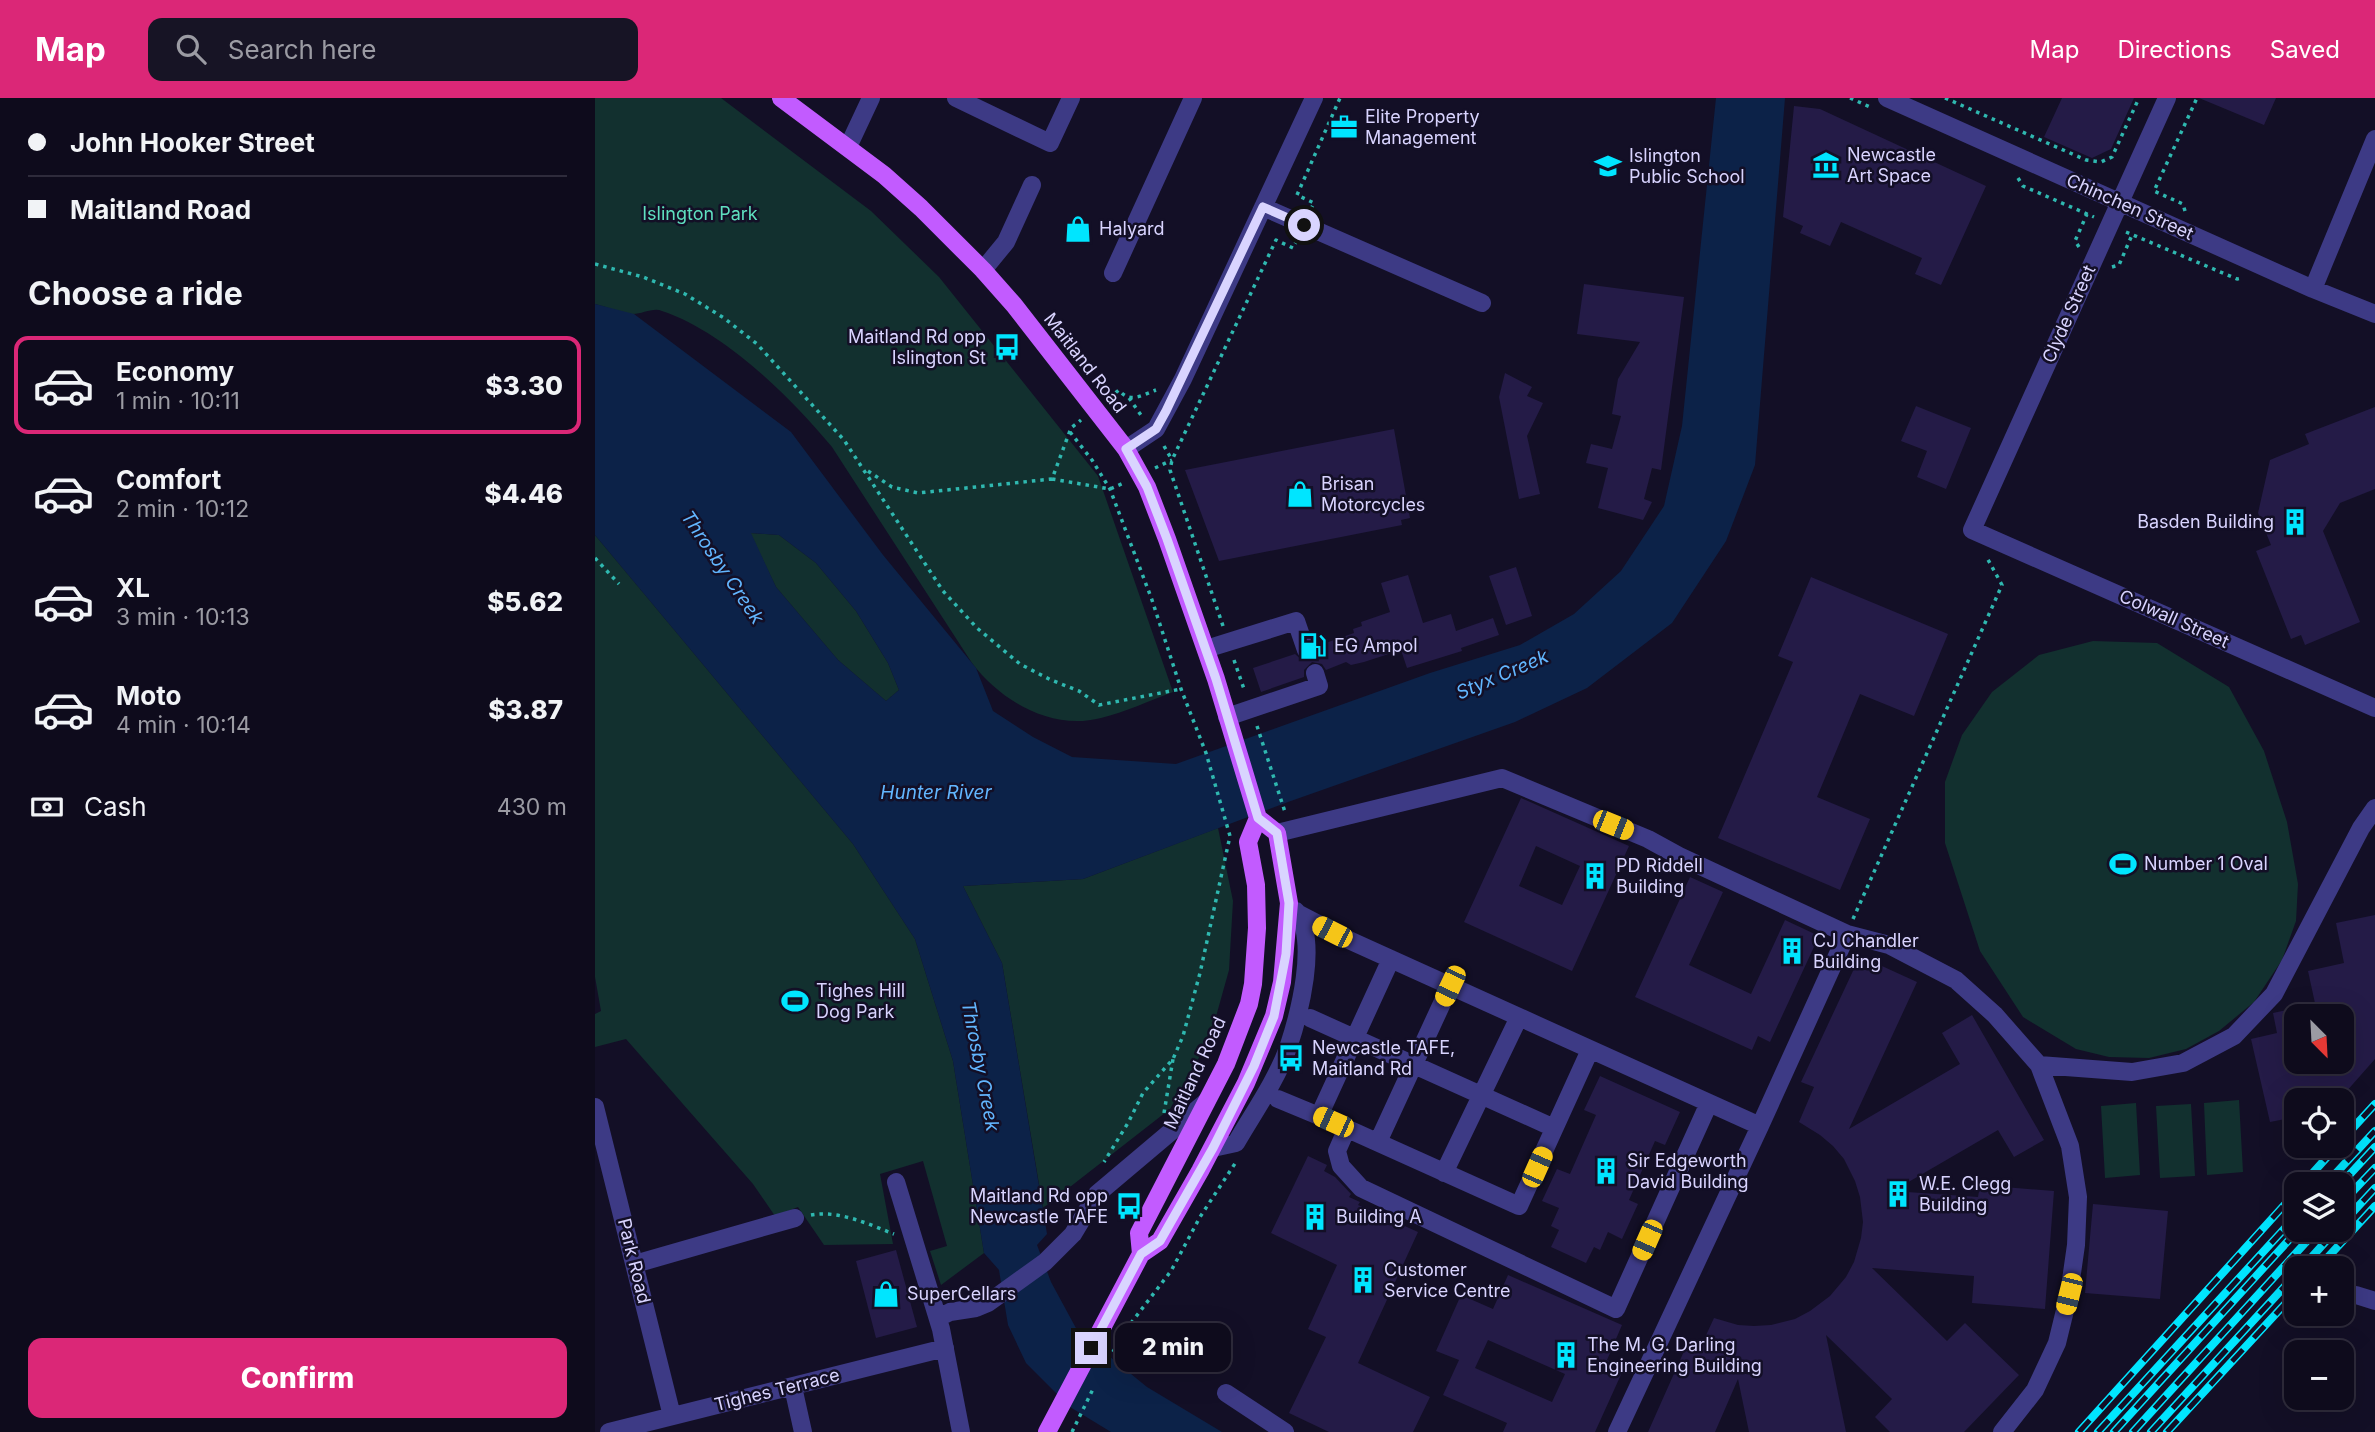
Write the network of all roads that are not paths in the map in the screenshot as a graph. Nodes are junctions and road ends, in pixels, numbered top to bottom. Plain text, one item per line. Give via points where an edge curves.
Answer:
1 (781, 98) edge
2 (871, 98) edge
3 (956, 98) edge
4 (1071, 98) edge
5 (1193, 98) edge
6 (1314, 98) edge
7 (1887, 98) edge
8 (2167, 98) edge
9 (2375, 139) edge
10 (848, 147) junction
11 (1032, 185) dead end
12 (2120, 202) junction
13 (1263, 207) junction
14 (983, 270) junction
15 (1113, 273) dead end
16 (2313, 289) junction
17 (1482, 303) dead end
18 (2375, 314) edge
19 (1126, 449) junction
20 (1972, 530) joint
21 (1206, 649) junction
22 (1306, 650) dead end
23 (1315, 674) dead end
24 (2375, 708) edge
25 (1227, 717) junction
26 (2375, 808) edge
27 (1258, 818) junction
28 (1277, 833) junction
29 (1294, 909) junction
30 (1847, 934) junction
31 (1391, 959) junction
32 (1450, 986) junction
33 (1519, 1017) junction
34 (1310, 1018) dead end
35 (1355, 1038) junction
36 (1590, 1049) junction
37 (1413, 1065) junction
38 (2039, 1066) junction
39 (1483, 1096) junction
40 (1278, 1099) dead end
41 (1206, 1102) junction
42 (1709, 1103) junction
43 (595, 1107) edge
44 (1319, 1116) junction
45 (1760, 1126) junction
46 (1347, 1128) junction
47 (1554, 1128) junction
48 (1378, 1142) junction
49 (1444, 1173) junction
50 (896, 1182) dead end
51 (795, 1218) road end
52 (1141, 1254) junction
53 (635, 1264) junction
54 (2356, 1295) dead end
55 (2375, 1301) edge
56 (938, 1318) junction
57 (945, 1348) junction
58 (793, 1387) junction
59 (1226, 1393) dead end
60 (672, 1416) junction
61 (609, 1432) edge
62 (803, 1432) edge
63 (961, 1432) edge
64 (1047, 1432) edge
65 (1285, 1432) edge
66 (1617, 1432) edge
67 (2002, 1432) edge

1 - 10 main road, Maitland Road
2 - 10 street
3 - 4 street via 1050,143
5 - 15 street
6 - 13 street
7 - 12 street, Chinchen Street
8 - 12 street, Clyde Street
9 - 16 street
10 - 14 main road, Maitland Road via 921,208
11 - 14 street via 1006,242
12 - 16 street, Chinchen Street
12 - 20 street, Clyde Street
13 - 17 street
13 - 19 street via 1156,429
14 - 19 main road, Maitland Road
16 - 18 street, Chinchen Street
19 - 21 main road, Maitland Road via 1153,502
20 - 24 street, Colwall Street
21 - 22 street via 1296,621
21 - 25 main road, Maitland Road
23 - 25 street via 1319,686
25 - 27 main road, Maitland Road
26 - 38 street via 2274,994 2234,1036 2183,1063 2132,1072
27 - 28 main road
27 - 41 main road, Maitland Road via 1248,842 1257,903 1253,984 1237,1037
28 - 29 main road, Maitland Road
28 - 30 street via 1502,778 1648,839
29 - 31 street
29 - 52 main road, Maitland Road via 1274,1016 1252,1072 1160,1241
30 - 38 street via 1889,945 1956,980 1995,1015
30 - 45 street
31 - 32 street
31 - 35 street
32 - 33 street
32 - 37 street
33 - 36 street
33 - 39 street
34 - 35 street
35 - 37 street
35 - 44 street
36 - 42 street
36 - 47 street
37 - 39 street
37 - 48 street
38 - 67 street via 2070,1146 2078,1197 2076,1245 2057,1343 2035,1390
39 - 47 street
39 - 49 street
40 - 44 street
41 - 52 main road, Maitland Road via 1139,1233
41 - 56 street via 1097,1194 1073,1234 1045,1262 988,1303
42 - 45 street
42 - 46 street via 1616,1309 1361,1188 1341,1166 1337,1151
43 - 53 street, Park Road
44 - 46 street
45 - 66 street
46 - 48 street
47 - 49 street via 1519,1206
48 - 49 street
50 - 56 street
51 - 53 street
52 - 64 main road, Maitland Road
53 - 60 street, Park Road
54 - 55 street
56 - 57 street
57 - 58 street, Tighes Terrace
57 - 63 street
58 - 60 street, Tighes Terrace
58 - 62 street
59 - 65 street
60 - 61 street, Tighes Terrace

